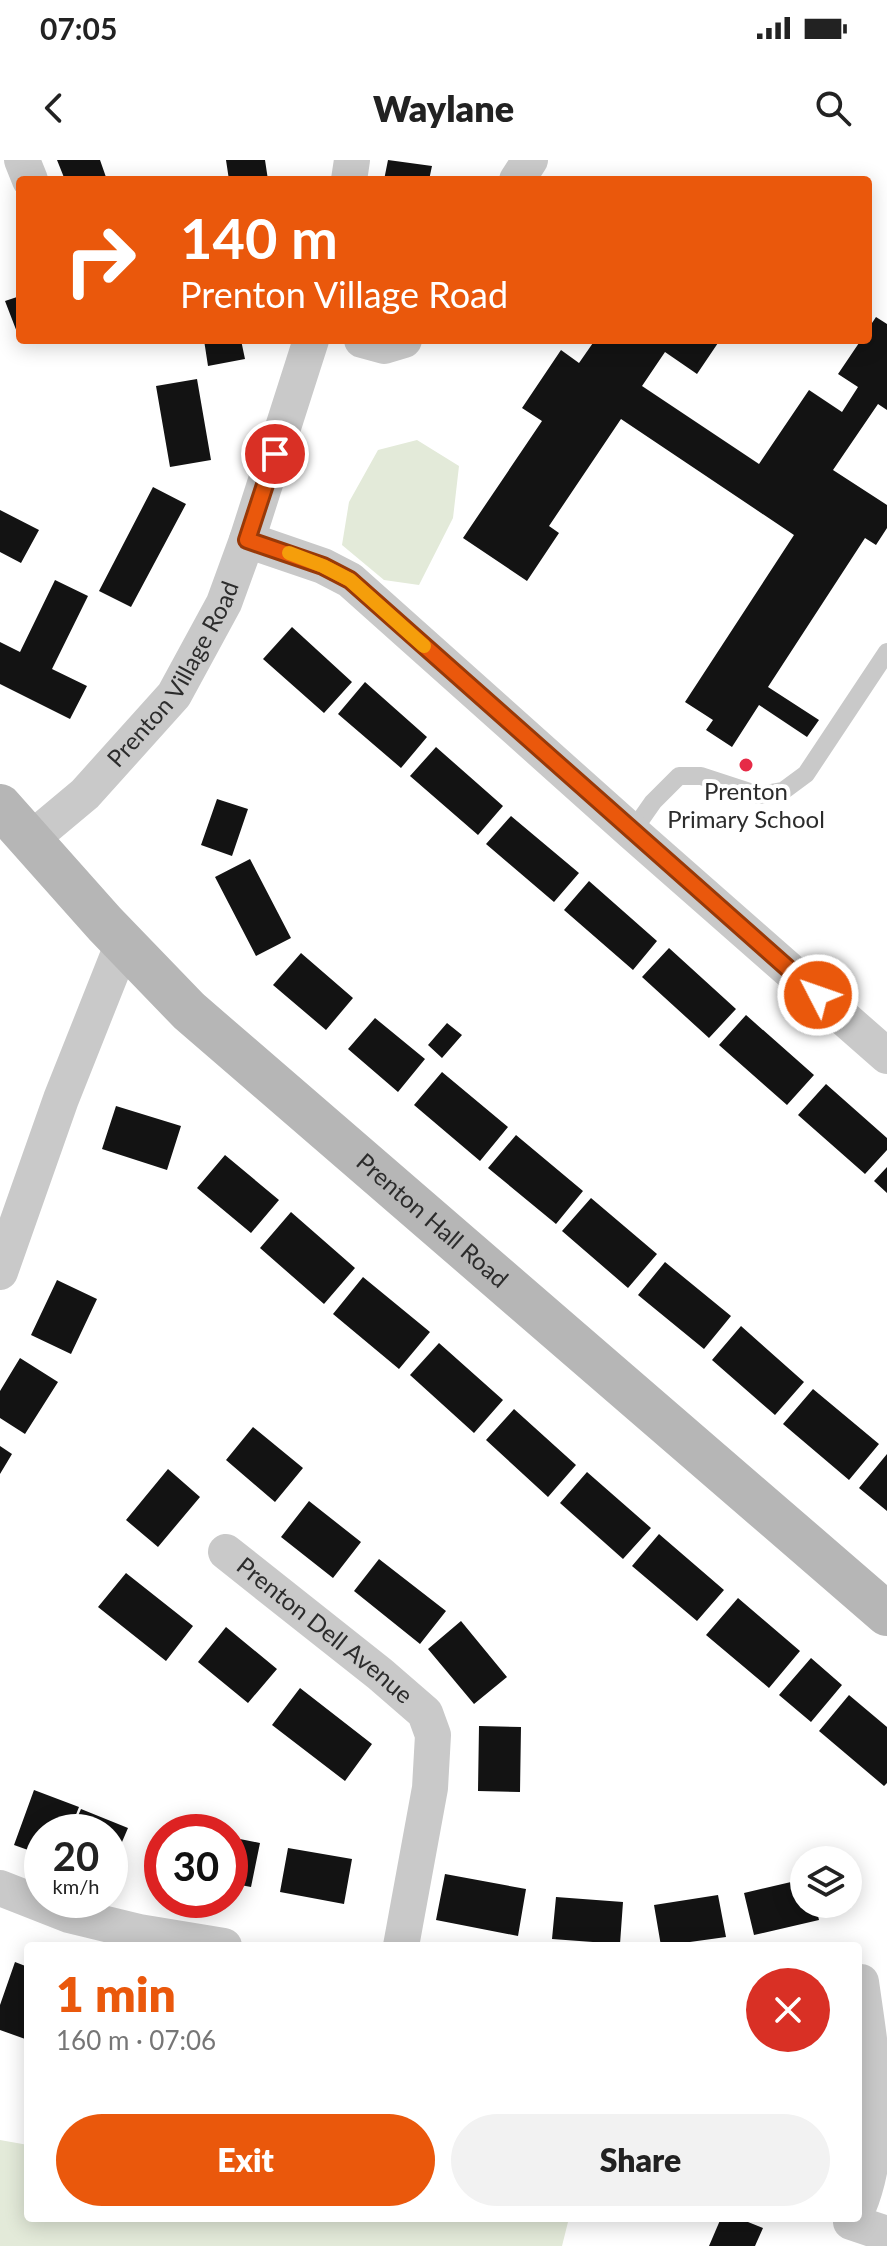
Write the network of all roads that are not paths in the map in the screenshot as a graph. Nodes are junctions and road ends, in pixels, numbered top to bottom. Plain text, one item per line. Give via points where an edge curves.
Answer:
1 (310, 344) edge
2 (247, 540) junction
3 (887, 652) edge
4 (0, 806) edge
5 (632, 832) junction
6 (30, 840) junction
7 (123, 943) junction
8 (887, 1056) edge
9 (0, 1272) edge
10 (226, 1552) dead end
11 (887, 1614) edge
12 (0, 1888) edge
13 (200, 1942) edge
14 (402, 1942) edge
15 (869, 1978) edge
16 (862, 2199) edge
17 (851, 2224) edge
18 (887, 2234) edge

1 - 2 street, Prenton Village Road
2 - 5 street via 350,580
2 - 6 street, Prenton Village Road via 224,603 174,695 85,794
3 - 5 lane via 806,774 783,791 759,795 701,776 679,776
4 - 6 street, Prenton Hall Road
5 - 8 street
6 - 7 street, Prenton Hall Road
7 - 9 street
7 - 11 street, Prenton Hall Road via 189,1011
10 - 14 street, Prenton Dell Avenue via 425,1713 433,1735 430,1788
12 - 13 street via 69,1915
15 - 16 street via 875,2141
17 - 18 street

